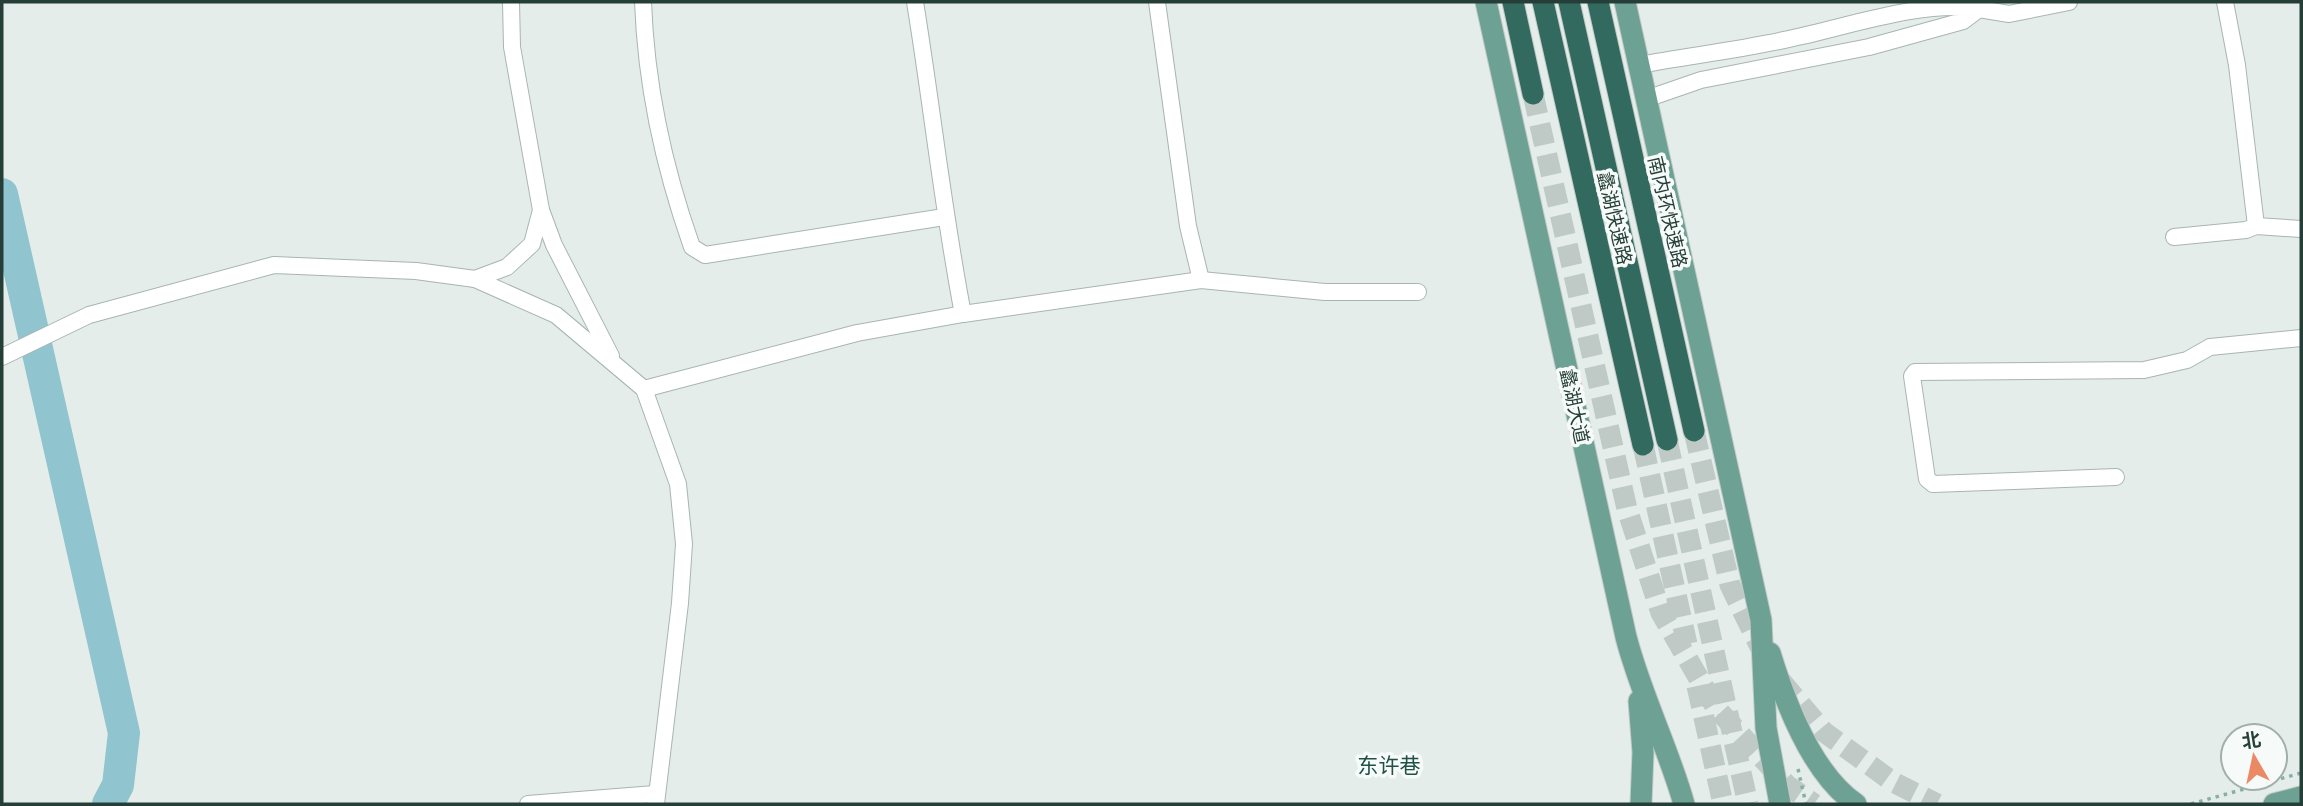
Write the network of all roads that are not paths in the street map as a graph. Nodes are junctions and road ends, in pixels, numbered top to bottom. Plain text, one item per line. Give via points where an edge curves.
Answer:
1 (511, 2) edge
2 (643, 2) edge
3 (915, 2) edge
4 (1157, 2) edge
5 (1486, 2) edge
6 (1513, 2) edge
7 (1543, 2) edge
8 (1569, 2) edge
9 (1598, 2) edge
10 (1625, 2) edge
11 (2069, 2) edge
12 (2225, 2) edge
13 (1980, 5) edge
14 (1639, 65) junction
15 (1533, 94) tunnel mouth
16 (1646, 99) junction
17 (541, 210) junction
18 (944, 217) junction
19 (2256, 226) junction
20 (2301, 229) edge
21 (2174, 237) dead end
22 (475, 279) junction
23 (1201, 281) junction
24 (1418, 292) dead end
25 (963, 314) junction
26 (2301, 338) edge
27 (2, 357) edge
28 (614, 361) junction
29 (644, 389) junction
30 (1694, 432) tunnel mouth
31 (1667, 440) tunnel mouth
32 (1643, 445) tunnel mouth
33 (2116, 477) dead end
34 (1761, 620) junction
35 (1638, 681) junction
36 (2301, 797) edge
37 (656, 799) edge
38 (528, 804) edge
39 (1640, 804) edge
40 (1684, 804) edge
41 (1780, 804) edge
42 (1856, 804) edge
43 (2274, 804) edge

1 - 17 street via 512,47
2 - 18 street via 646,65 656,118 692,247 705,255
3 - 18 street via 943,181
4 - 23 street via 1188,226
5 - 35 main road, 蠡湖大道
6 - 15 highway
7 - 32 highway, 蠡湖快速路
8 - 31 highway, 蠡湖快速路
9 - 30 highway, 南内环快速路
10 - 14 main road
11 - 13 street via 2009,14
12 - 19 street
13 - 14 street via 1956,4
13 - 16 street via 1963,21 1869,47 1701,80
14 - 16 main road
16 - 34 main road
17 - 22 street via 532,244 507,267
17 - 28 street via 554,245
18 - 25 street
19 - 20 street
19 - 21 street
22 - 27 street via 416,271 274,265 89,315
22 - 28 street via 556,315
23 - 24 street via 1325,292
23 - 25 street
25 - 29 street via 857,333
26 - 33 street via 2210,347 2187,360 2144,370 1968,370 1915,372 1912,376 1927,479 1933,484
28 - 29 street
29 - 37 street via 678,484 684,544
34 - 41 main road via 1766,728
34 - 42 main road via 1780,687 1808,747
35 - 39 main road via 1643,752
35 - 40 main road, 蠡湖大道 via 1674,766
36 - 43 main road
37 - 38 street

